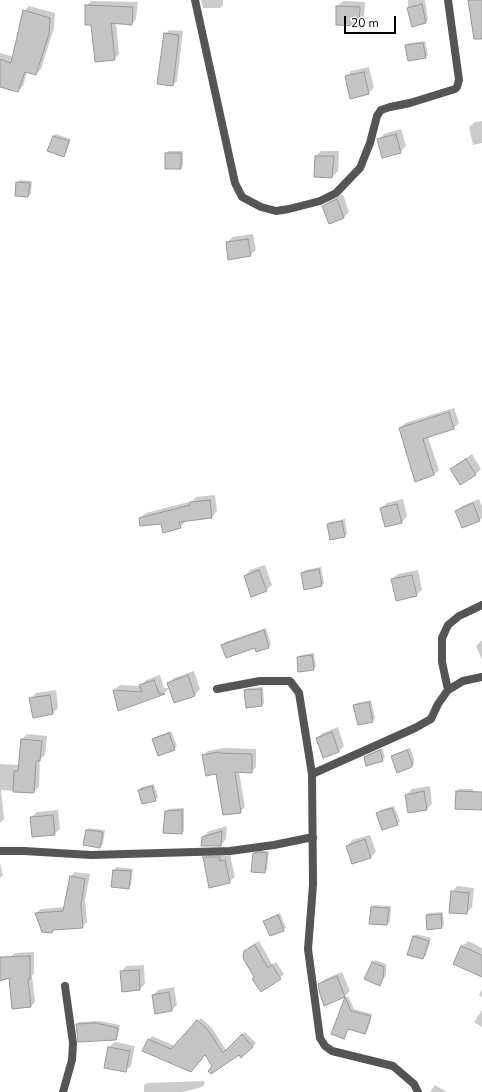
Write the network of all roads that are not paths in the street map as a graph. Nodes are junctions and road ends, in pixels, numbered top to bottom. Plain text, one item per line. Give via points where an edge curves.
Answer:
1 (194, 0) edge
2 (448, 0) edge
3 (482, 605) edge
4 (482, 677) edge
5 (217, 689) dead end
6 (448, 690) junction
7 (312, 774) junction
8 (313, 837) junction
9 (0, 851) edge
10 (65, 986) dead end
11 (63, 1092) edge
12 (418, 1092) edge

1 - 2 street via 235,183 242,197 261,207 276,210 320,201 336,193 360,168 381,110 410,104 457,87 459,80
3 - 6 street via 459,616 448,625 442,638 442,662
4 - 6 street via 463,681
5 - 7 street via 260,681 290,681 299,692
6 - 7 street via 431,719
7 - 8 street
8 - 9 street via 230,851 90,855
8 - 12 street via 313,885 308,950 320,1038 332,1051 393,1066 414,1084
10 - 11 street via 73,1043 72,1060

